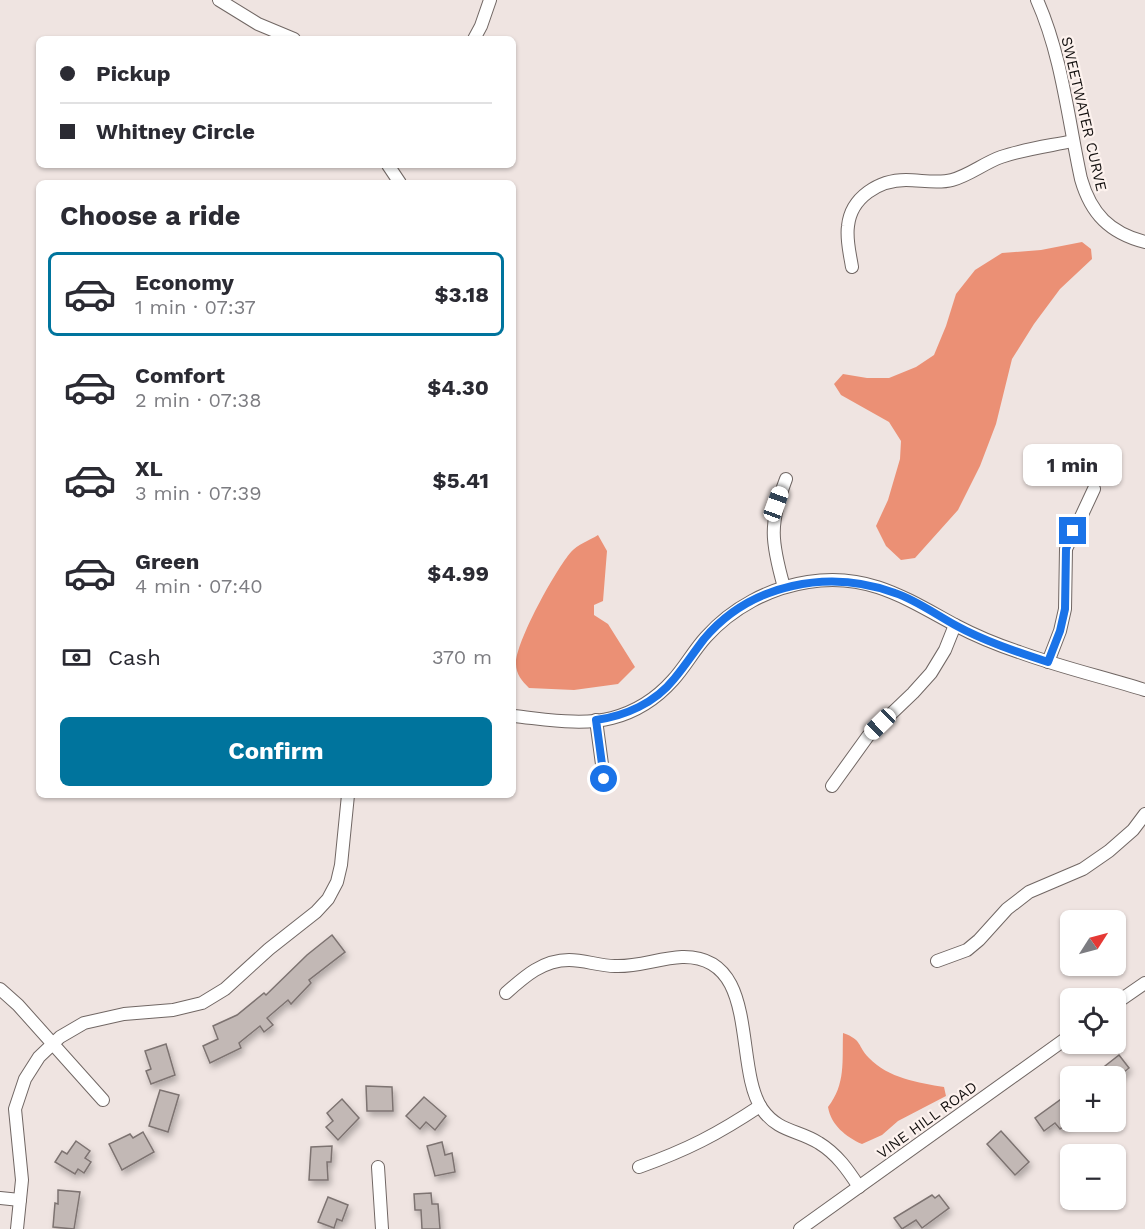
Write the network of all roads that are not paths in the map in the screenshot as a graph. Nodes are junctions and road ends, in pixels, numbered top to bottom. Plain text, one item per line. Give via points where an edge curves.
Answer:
1 (219, 0) edge
2 (490, 0) edge
3 (1037, 0) edge
4 (287, 36) edge
5 (476, 36) edge
6 (1073, 141) junction
7 (1145, 242) edge
8 (852, 267) dead end
9 (786, 479) dead end
10 (1094, 489) dead end
11 (783, 587) junction
12 (955, 625) junction
13 (1048, 662) junction
14 (1145, 690) edge
15 (516, 716) edge
16 (596, 720) junction
17 (604, 779) dead end
18 (832, 786) dead end
19 (348, 798) edge
20 (1145, 814) edge
21 (937, 961) dead end
22 (1145, 983) edge
23 (0, 989) edge
24 (506, 993) dead end
25 (1126, 996) edge
26 (53, 1043) junction
27 (1060, 1043) edge
28 (103, 1100) dead end
29 (760, 1106) junction
30 (378, 1167) dead end
31 (639, 1167) dead end
32 (859, 1187) junction
33 (0, 1198) edge
34 (20, 1200) junction
35 (17, 1229) edge
36 (382, 1229) edge
37 (800, 1229) edge

1 - 4 street
2 - 5 street
3 - 6 street, SWEETWATER CURVE via 1057,57
6 - 7 street, SWEETWATER CURVE via 1086,198 1098,215 1113,229
6 - 8 street via 1003,156 949,181 890,181 874,187 853,209 848,224
9 - 11 street via 776,504 772,542
10 - 13 street via 1066,549 1065,609
11 - 12 street via 809,582 868,584 897,593
11 - 16 street via 728,616 706,637 674,680 655,696 635,710
12 - 13 street
12 - 18 street via 931,673 868,736
13 - 14 street
15 - 16 street
16 - 17 street
19 - 26 street via 341,865 328,899 225,989 202,1004 84,1023
20 - 21 street via 1110,851 1083,869 1029,892 967,950
22 - 25 street
23 - 26 street
24 - 29 street via 537,967 553,962 569,960 613,967 682,957 714,966 734,990
26 - 28 street
26 - 34 street via 25,1079 15,1109 22,1180
27 - 32 street, VINE HILL ROAD
29 - 31 street via 699,1143
29 - 32 street via 775,1122 833,1154
30 - 36 street
32 - 37 street, VINE HILL ROAD
33 - 34 street
34 - 35 street

